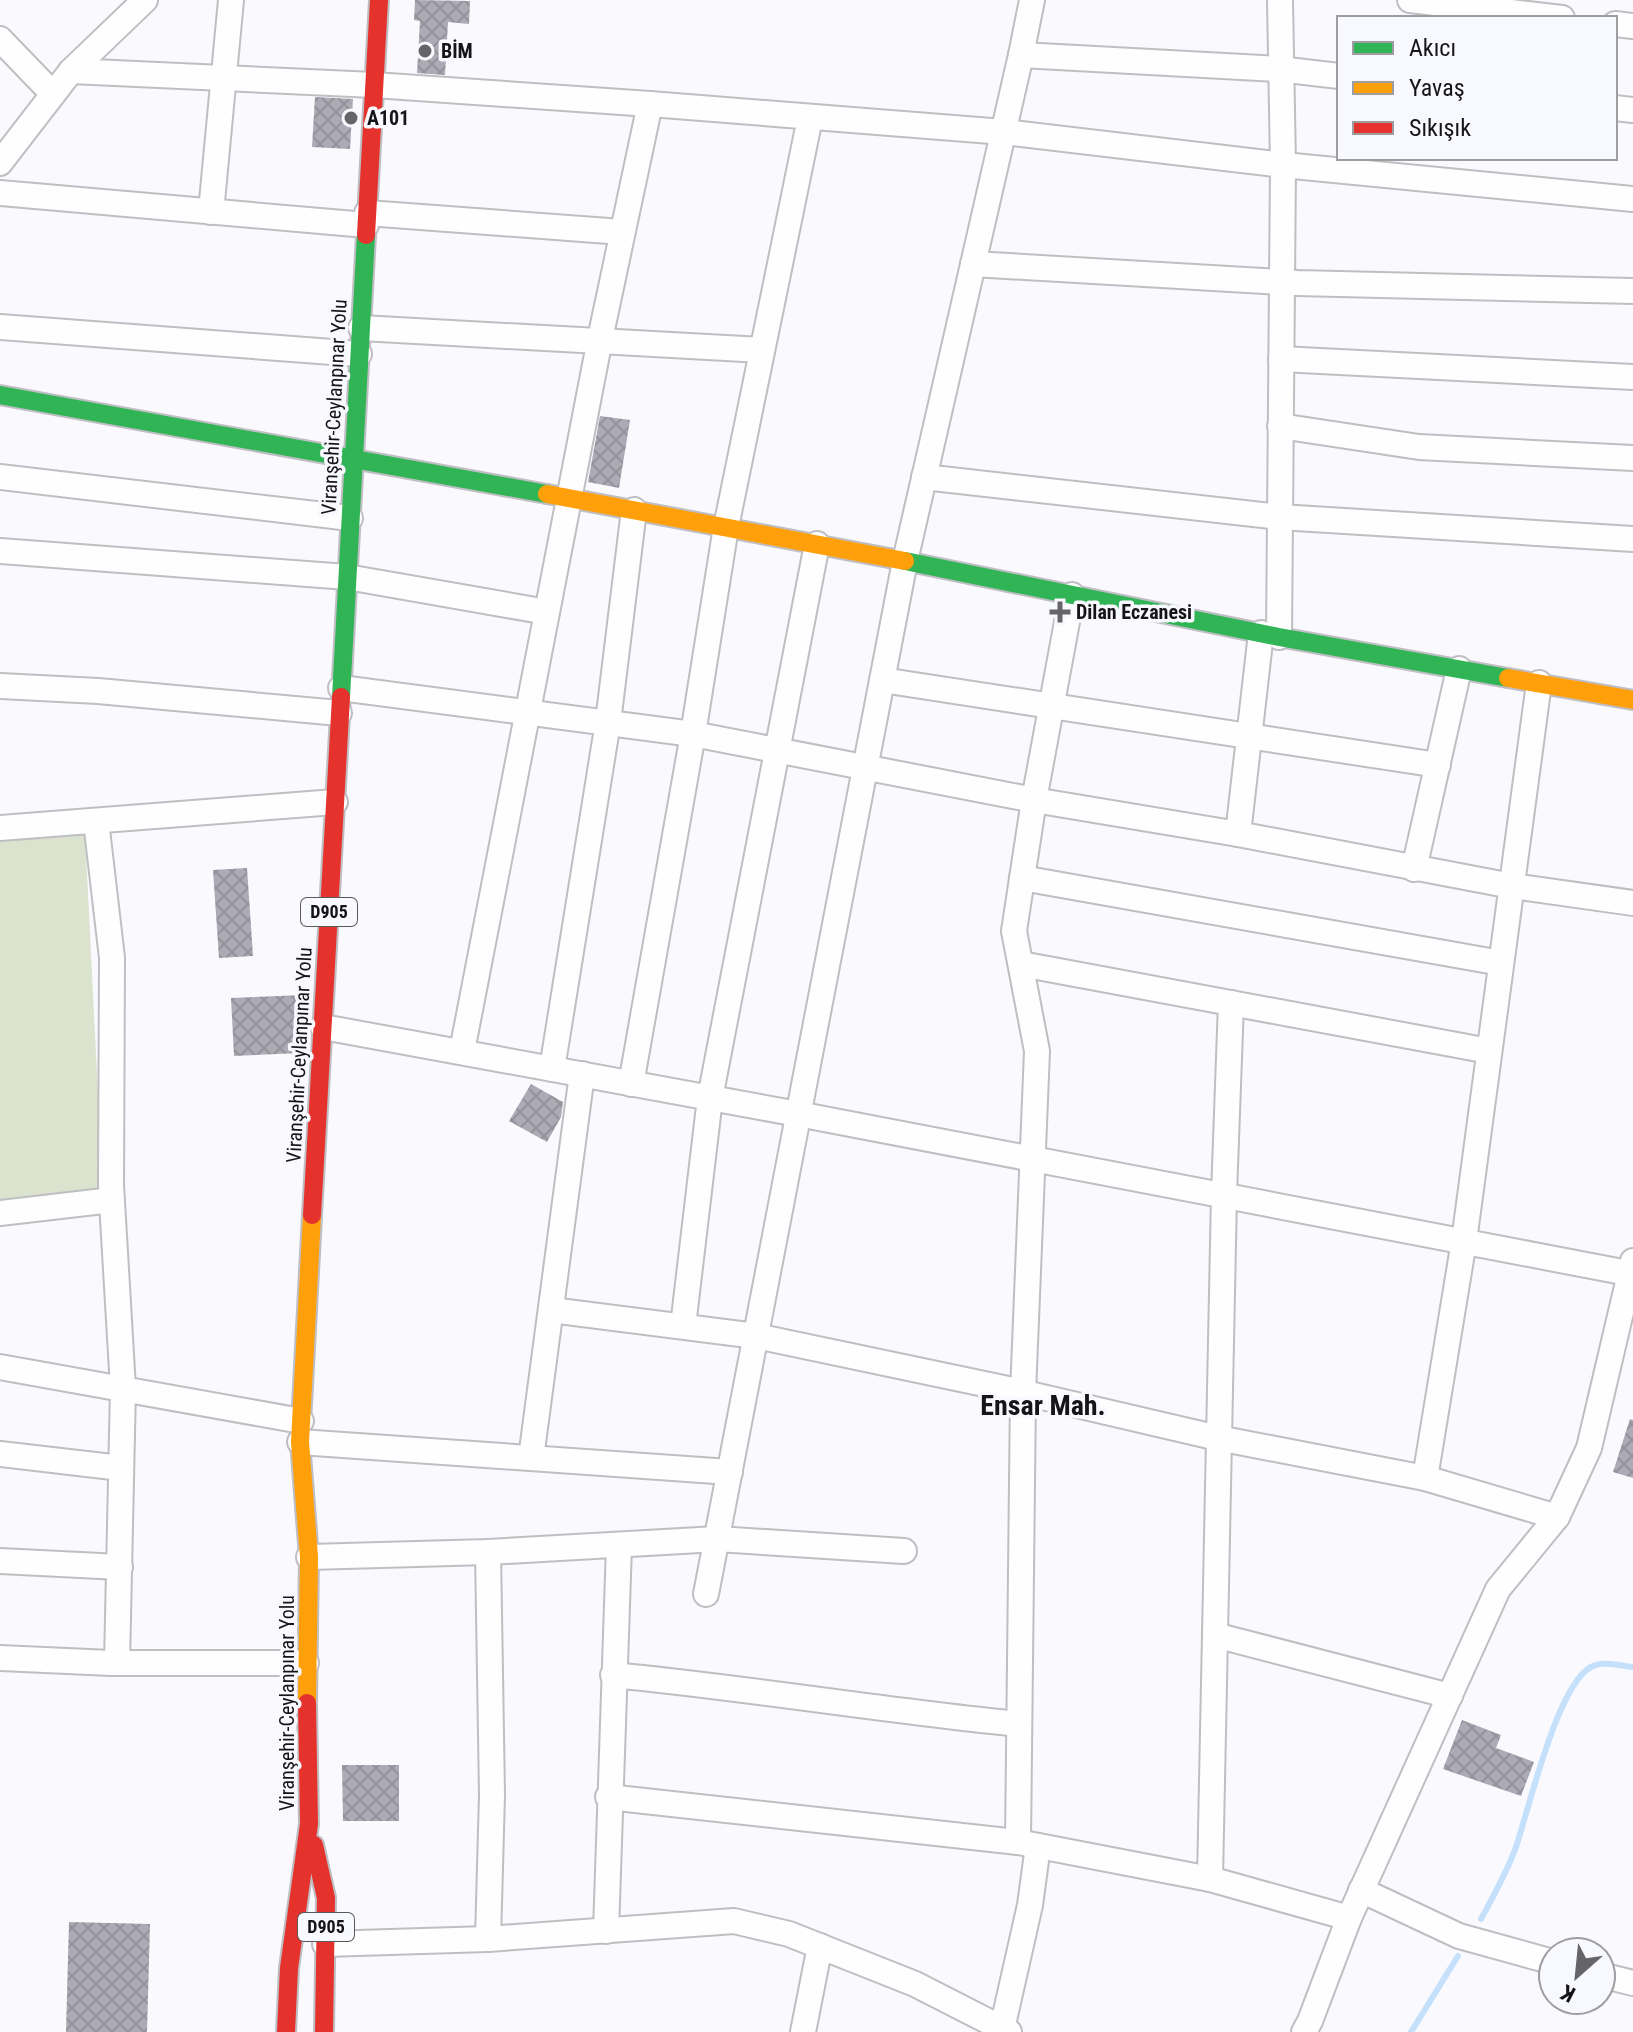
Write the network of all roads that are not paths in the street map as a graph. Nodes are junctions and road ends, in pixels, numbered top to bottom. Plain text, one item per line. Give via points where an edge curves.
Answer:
1 (145, 0) edge
2 (231, 0) edge
3 (379, 0) edge
4 (1032, 0) edge
5 (1280, 0) edge
6 (1410, 0) edge
7 (1545, 16) edge
8 (0, 39) edge
9 (1021, 55) junction
10 (1279, 69) junction
11 (71, 71) junction
12 (1337, 76) edge
13 (226, 78) junction
14 (374, 85) junction
15 (53, 94) junction
16 (650, 104) junction
17 (810, 118) junction
18 (1004, 132) junction
19 (0, 163) edge
20 (1283, 165) junction
21 (0, 193) edge
22 (1633, 199) edge
23 (211, 212) junction
24 (366, 219) junction
25 (622, 232) junction
26 (973, 264) junction
27 (1281, 282) junction
28 (1633, 291) edge
29 (0, 327) edge
30 (361, 328) junction
31 (600, 339) junction
32 (762, 350) junction
33 (359, 354) junction
34 (1281, 359) junction
35 (1633, 377) edge
36 (0, 395) edge
37 (1280, 426) junction
38 (353, 457) junction
39 (1633, 458) edge
40 (0, 477) edge
41 (924, 477) junction
42 (569, 498) junction
43 (634, 510) junction
44 (1280, 517) junction
45 (350, 518) junction
46 (726, 527) junction
47 (1633, 539) edge
48 (817, 544) junction
49 (0, 551) edge
50 (905, 561) junction
51 (347, 577) junction
52 (1072, 595) junction
53 (547, 612) junction
54 (1270, 635) junction
55 (1459, 669) junction
56 (882, 680) junction
57 (1539, 683) junction
58 (0, 686) edge
59 (341, 688) junction
60 (1633, 700) edge
61 (1051, 707) junction
62 (528, 712) junction
63 (339, 713) junction
64 (608, 722) junction
65 (693, 734) junction
66 (1249, 738) junction
67 (777, 749) junction
68 (1438, 765) junction
69 (865, 768) junction
70 (1034, 800) junction
71 (335, 802) junction
72 (96, 821) junction
73 (0, 828) edge
74 (1238, 834) junction
75 (1414, 869) junction
76 (1022, 878) junction
77 (1512, 886) junction
78 (1633, 903) edge
79 (1501, 963) junction
80 (1021, 964) junction
81 (1231, 1003) junction
82 (323, 1027) junction
83 (462, 1051) junction
84 (1489, 1051) junction
85 (552, 1069) junction
86 (582, 1074) junction
87 (631, 1084) junction
88 (710, 1098) junction
89 (798, 1114) junction
90 (1033, 1159) junction
91 (1224, 1195) junction
92 (112, 1200) junction
93 (0, 1213) edge
94 (1464, 1241) junction
95 (1632, 1269) edge
96 (551, 1310) junction
97 (683, 1326) junction
98 (756, 1336) junction
99 (0, 1367) edge
100 (123, 1388) junction
101 (1023, 1393) junction
102 (300, 1432) junction
103 (1218, 1438) junction
104 (0, 1454) edge
105 (531, 1458) junction
106 (121, 1468) junction
107 (730, 1472) junction
108 (1425, 1478) junction
109 (1557, 1517) junction
110 (717, 1539) junction
111 (619, 1546) junction
112 (904, 1551) dead end
113 (488, 1552) junction
114 (309, 1557) junction
115 (0, 1561) edge
116 (120, 1567) junction
117 (706, 1594) dead end
118 (1215, 1635) junction
119 (0, 1658) edge
120 (117, 1663) junction
121 (306, 1663) junction
122 (613, 1675) junction
123 (1450, 1696) junction
124 (1019, 1724) junction
125 (608, 1797) junction
126 (309, 1824) junction
127 (1028, 1844) junction
128 (1210, 1879) junction
129 (1361, 1890) junction
130 (1349, 1918) junction
131 (606, 1931) junction
132 (488, 1939) junction
133 (325, 1944) junction
134 (820, 1946) junction
135 (1537, 1958) edge
136 (1006, 2030) edge
137 (286, 2032) edge
138 (324, 2032) edge
139 (803, 2032) edge
140 (1304, 2032) edge

1 - 11 street
2 - 13 street
3 - 14 main road, Viranşehir-Ceylanpınar Yolu / D905
4 - 9 street
5 - 10 street
6 - 7 street
8 - 15 street
9 - 10 street
9 - 18 street
10 - 12 street
10 - 20 street
11 - 13 street
11 - 15 street
13 - 14 street
13 - 23 street
14 - 16 street
14 - 24 main road, Viranşehir-Ceylanpınar Yolu / D905
15 - 19 street
16 - 17 street
16 - 25 street
17 - 18 street
17 - 32 street
18 - 20 street
18 - 26 street
20 - 22 street
20 - 27 street
21 - 23 street
23 - 24 street
24 - 25 street
24 - 30 main road, Viranşehir-Ceylanpınar Yolu / D905
25 - 31 street
26 - 27 street
26 - 41 street
27 - 28 street
27 - 34 street
29 - 33 street
30 - 31 street
30 - 33 main road, Viranşehir-Ceylanpınar Yolu / D905
31 - 32 street
31 - 42 street
32 - 46 street
33 - 38 main road, Viranşehir-Ceylanpınar Yolu / D905
34 - 35 street
34 - 37 street
36 - 38 main road
37 - 39 street via 1419,447
37 - 44 street
38 - 42 main road
38 - 45 main road, Viranşehir-Ceylanpınar Yolu / D905
40 - 45 street
41 - 44 street
41 - 50 street
42 - 43 main road
42 - 53 street
43 - 46 main road
43 - 64 street
44 - 47 street
44 - 54 street
45 - 51 main road, Viranşehir-Ceylanpınar Yolu / D905
46 - 48 main road
46 - 65 street
48 - 50 main road
48 - 67 street
49 - 51 street
50 - 52 main road
50 - 56 street
51 - 53 street
51 - 59 main road, Viranşehir-Ceylanpınar Yolu / D905
52 - 54 main road
52 - 61 street
53 - 62 street
54 - 55 main road
54 - 66 street
55 - 57 main road
55 - 68 street
56 - 61 street
56 - 69 street
57 - 60 main road
57 - 77 street
58 - 63 street
59 - 62 street
59 - 63 main road, Viranşehir-Ceylanpınar Yolu / D905
61 - 66 street
61 - 70 street
62 - 64 street
62 - 83 street
63 - 71 main road, Viranşehir-Ceylanpınar Yolu / D905
64 - 65 street
64 - 85 street
65 - 67 street
65 - 87 street
66 - 68 street
66 - 74 street
67 - 69 street
67 - 88 street
68 - 75 street
69 - 70 street
69 - 89 street
70 - 74 street
70 - 76 street
71 - 72 street
71 - 82 main road, Viranşehir-Ceylanpınar Yolu / D905
72 - 73 street
72 - 92 street via 112,958
74 - 75 street
75 - 77 street
76 - 79 street
76 - 80 street via 1014,931
77 - 78 street
77 - 79 street
79 - 84 street
80 - 81 street
80 - 90 street via 1037,1051
81 - 84 street
81 - 91 street
82 - 83 street
82 - 102 main road, Viranşehir-Ceylanpınar Yolu / D905
83 - 85 street
84 - 94 street
85 - 86 street
86 - 87 street
86 - 96 street
87 - 88 street
88 - 89 street
88 - 97 street
89 - 90 street
89 - 98 street
90 - 91 street
90 - 101 street
91 - 94 street
91 - 103 street
92 - 93 street
92 - 100 street
94 - 95 street
94 - 108 street
95 - 109 street via 1589,1448
96 - 97 street
96 - 105 street
97 - 98 street
98 - 101 street
98 - 107 street
99 - 100 street
100 - 102 street
100 - 106 street
101 - 103 street
101 - 124 street
102 - 105 street
102 - 114 main road, Viranşehir-Ceylanpınar Yolu / D905
103 - 108 street
103 - 118 street
104 - 106 street
105 - 107 street
106 - 116 street
107 - 110 street
108 - 109 street
109 - 123 street via 1498,1589
110 - 111 street
110 - 112 street
110 - 117 street
111 - 113 street
111 - 122 street
113 - 114 street
113 - 132 street
114 - 121 main road, Viranşehir-Ceylanpınar Yolu / D905
115 - 116 street
116 - 120 street
118 - 123 street
118 - 128 street
119 - 120 street
120 - 121 street
121 - 126 main road, Viranşehir-Ceylanpınar Yolu / D905
122 - 124 street
122 - 125 street
123 - 129 street
124 - 127 street
125 - 127 street
125 - 131 street
126 - 133 main road, Viranşehir-Ceylanpınar Yolu / D905 via 326,1898
126 - 137 main road, Viranşehir-Ceylanpınar Yolu / D905 via 289,1968
127 - 128 street
127 - 136 street via 1030,1905
128 - 130 street
129 - 130 street
129 - 135 street via 1459,1936
130 - 140 street
131 - 132 street
131 - 134 street via 734,1921
132 - 133 street
133 - 138 main road, Viranşehir-Ceylanpınar Yolu / D905
134 - 136 street via 915,1984
134 - 139 street

